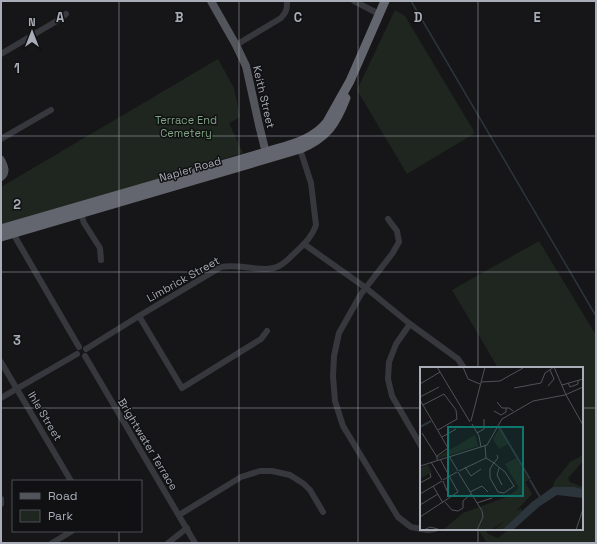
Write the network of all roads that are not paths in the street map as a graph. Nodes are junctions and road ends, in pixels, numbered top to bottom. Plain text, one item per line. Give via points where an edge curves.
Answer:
1 (211, 1) edge
2 (287, 1) edge
3 (354, 1) edge
4 (385, 1) edge
5 (66, 14) dead end
6 (379, 14) junction
7 (236, 45) junction
8 (1, 54) edge
9 (51, 110) dead end
10 (1, 140) edge
11 (299, 146) junction
12 (267, 155) junction
13 (1, 160) edge
14 (3, 175) edge
15 (127, 196) junction
16 (81, 214) junction
17 (388, 219) dead end
18 (7, 230) edge
19 (1, 237) edge
20 (304, 244) junction
21 (102, 260) dead end
22 (366, 288) junction
23 (139, 316) junction
24 (410, 324) junction
25 (267, 331) dead end
26 (79, 347) junction
27 (86, 349) junction
28 (77, 354) junction
29 (85, 356) junction
30 (1, 362) edge
31 (463, 367) edge
32 (17, 389) junction
33 (1, 398) edge
34 (420, 444) edge
35 (70, 480) edge
36 (1, 499) edge
37 (1, 504) edge
38 (323, 512) dead end
39 (179, 515) junction
40 (187, 528) junction
41 (420, 529) edge
42 (70, 532) edge
43 (52, 543) edge
44 (168, 543) edge
45 (196, 543) edge

1 - 7 main road, Keith Street
2 - 7 street via 286,14
3 - 6 street
4 - 6 highway, Napier Road
5 - 8 street
6 - 11 highway, Napier Road via 350,81 323,127
7 - 12 main road, Keith Street via 249,76
9 - 10 street
11 - 12 highway, Napier Road
11 - 20 street, Limbrick Street via 311,183 316,219 314,230
12 - 15 highway, Napier Road
13 - 14 main road via 5,169
15 - 16 highway, Napier Road
15 - 18 highway, Napier Road
16 - 18 highway, Napier Road
16 - 21 street via 100,248
17 - 22 street via 397,231 399,242
18 - 19 highway, Napier Road
18 - 26 street
20 - 22 street
20 - 23 street, Limbrick Street via 285,262 274,268 222,267
22 - 24 street
22 - 41 street via 339,333 334,356 335,401 343,426 398,518 411,527
23 - 25 street via 182,388 262,339
23 - 27 street, Limbrick Street
24 - 31 street via 458,359
24 - 34 street via 396,344 389,362 388,379 392,396
26 - 27 street via 83,346
26 - 28 street
27 - 29 street
28 - 29 street
28 - 32 street
29 - 39 street, Brightwater Terrace
30 - 32 street, Ihle Street
32 - 33 street
32 - 35 street, Ihle Street
36 - 37 street
38 - 39 street via 310,490 296,479 280,472 260,471 241,477
39 - 40 street, Brightwater Terrace
40 - 44 street
40 - 45 street, Brightwater Terrace
42 - 43 street

